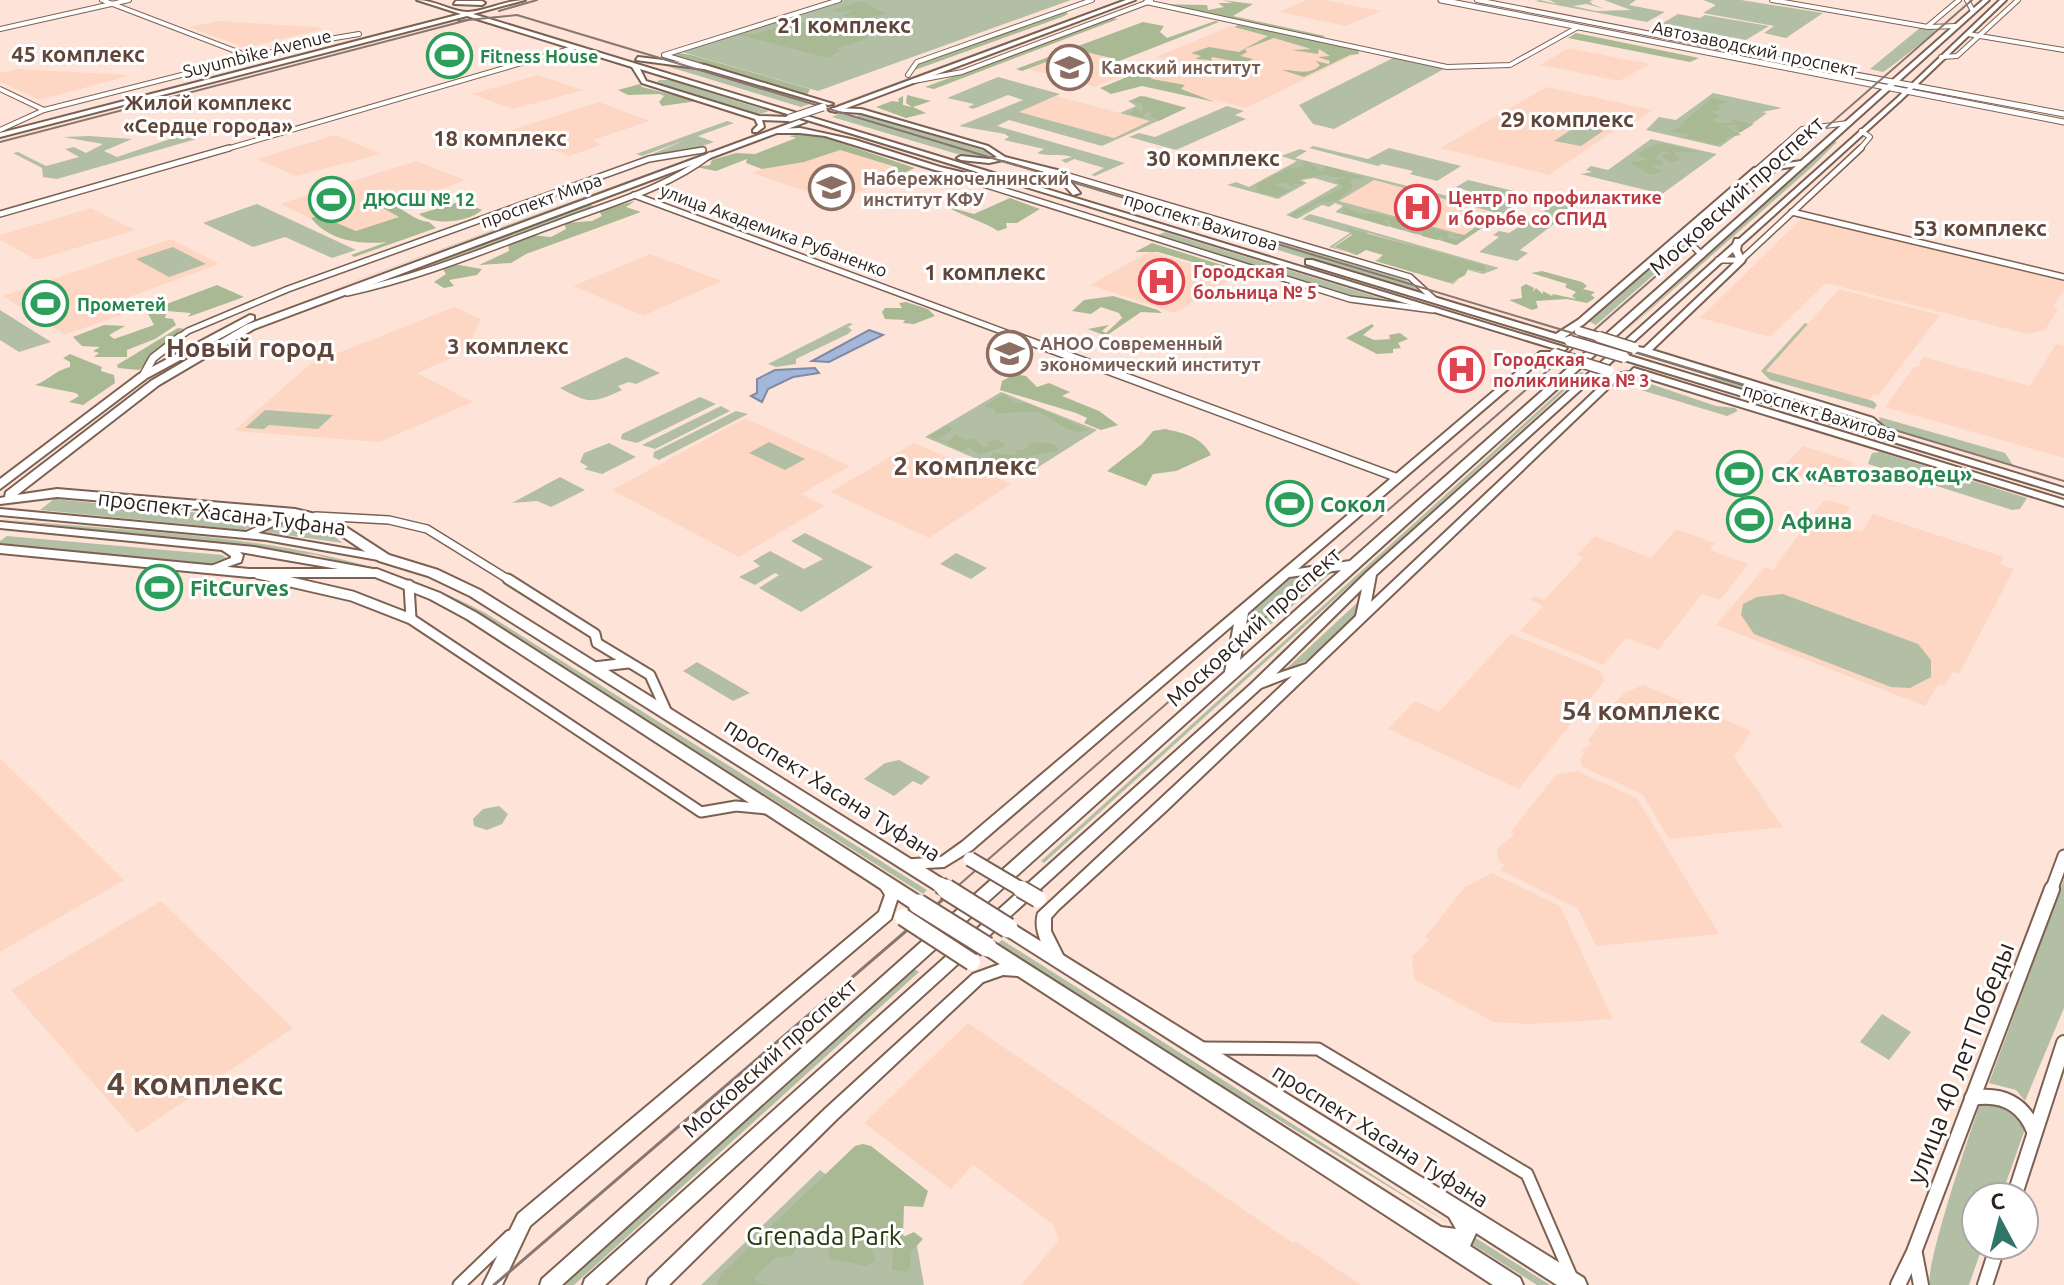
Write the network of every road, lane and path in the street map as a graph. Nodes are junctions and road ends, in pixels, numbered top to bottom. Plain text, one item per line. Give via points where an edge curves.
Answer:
1 (102, 0) edge
2 (129, 0) edge
3 (420, 0) edge
4 (522, 0) edge
5 (839, 0) edge
6 (1092, 0) edge
7 (1116, 0) edge
8 (1132, 0) edge
9 (1153, 0) edge
10 (1441, 0) edge
11 (1457, 0) edge
12 (1477, 0) edge
13 (1772, 0) edge
14 (1959, 0) edge
15 (1967, 0) edge
16 (1986, 0) edge
17 (2017, 0) edge
18 (2002, 1) edge
19 (1146, 2) junction
20 (482, 3) junction
21 (494, 3) edge
22 (112, 4) junction
23 (443, 4) edge
24 (454, 7) junction
25 (1976, 9) junction
26 (1993, 9) junction
27 (468, 12) junction
28 (483, 12) junction
29 (437, 14) junction
30 (1957, 26) junction
31 (387, 27) junction
32 (1578, 27) junction
33 (1928, 27) junction
34 (0, 29) edge
35 (543, 30) junction
36 (400, 31) junction
37 (359, 34) junction
38 (528, 34) junction
39 (1968, 34) junction
40 (1946, 36) junction
41 (1980, 36) junction
42 (1683, 39) junction
43 (367, 40) junction
44 (1695, 46) junction
45 (573, 48) junction
46 (2064, 50) edge
47 (613, 51) junction
48 (599, 55) junction
49 (252, 57) junction
50 (676, 58) junction
51 (1920, 58) junction
52 (1939, 59) junction
53 (1764, 61) junction
54 (637, 62) junction
55 (659, 62) junction
56 (1805, 64) junction
57 (708, 68) junction
58 (1790, 70) junction
59 (691, 75) junction
60 (678, 78) junction
61 (909, 79) junction
62 (1896, 81) junction
63 (1916, 82) junction
64 (652, 84) junction
65 (0, 89) edge
66 (1886, 89) junction
67 (1902, 96) junction
68 (861, 100) junction
69 (2027, 106) junction
70 (829, 107) junction
71 (44, 110) junction
72 (861, 111) junction
73 (2016, 114) junction
74 (758, 118) junction
75 (789, 119) junction
76 (2064, 119) edge
77 (1848, 123) junction
78 (803, 125) junction
79 (755, 131) junction
80 (1861, 131) junction
81 (0, 132) edge
82 (1828, 141) junction
83 (1844, 145) junction
84 (708, 152) junction
85 (961, 158) junction
86 (1003, 158) junction
87 (949, 162) junction
88 (1804, 162) junction
89 (935, 169) junction
90 (1757, 170) junction
91 (1058, 173) junction
92 (1834, 173) junction
93 (958, 176) junction
94 (1809, 177) junction
95 (1022, 184) junction
96 (1037, 188) junction
97 (1076, 193) junction
98 (634, 195) junction
99 (1044, 204) junction
100 (1792, 212) junction
101 (0, 214) edge
102 (1682, 235) junction
103 (1738, 241) junction
104 (1702, 255) junction
105 (1718, 260) junction
106 (1741, 260) junction
107 (2064, 277) edge
108 (323, 298) junction
109 (1435, 300) junction
110 (1439, 311) junction
111 (1576, 330) junction
112 (1558, 337) junction
113 (1531, 339) junction
114 (1562, 348) junction
115 (1648, 349) junction
116 (1543, 354) junction
117 (1616, 367) junction
118 (143, 376) junction
119 (1893, 439) junction
120 (1935, 453) junction
121 (1926, 461) junction
122 (52, 462) junction
123 (1398, 478) junction
124 (0, 485) edge
125 (2064, 491) edge
126 (57, 493) junction
127 (2064, 503) edge
128 (1, 505) edge
129 (267, 512) junction
130 (315, 516) junction
131 (0, 525) edge
132 (232, 534) junction
133 (220, 546) junction
134 (0, 549) edge
135 (384, 558) junction
136 (1356, 564) junction
137 (209, 570) junction
138 (249, 573) junction
139 (377, 573) junction
140 (1372, 573) junction
141 (1288, 574) junction
142 (409, 585) junction
143 (1242, 612) junction
144 (1362, 617) junction
145 (411, 619) junction
146 (629, 663) junction
147 (1312, 664) junction
148 (593, 667) junction
149 (1231, 676) junction
150 (1255, 687) junction
151 (668, 715) junction
152 (777, 811) junction
153 (973, 841) junction
154 (2064, 856) edge
155 (906, 864) junction
156 (884, 881) junction
157 (1062, 898) junction
158 (894, 916) junction
159 (1057, 959) junction
160 (975, 970) junction
161 (1019, 970) junction
162 (2064, 1043) edge
163 (1198, 1049) junction
164 (1972, 1098) junction
165 (2035, 1133) junction
166 (2019, 1181) edge
167 (1455, 1209) junction
168 (524, 1220) junction
169 (1436, 1237) junction
170 (1914, 1252) junction
171 (1993, 1261) edge
172 (459, 1285) edge
173 (492, 1285) edge
174 (549, 1285) edge
175 (592, 1285) edge
176 (656, 1285) edge
177 (1512, 1285) edge
178 (1575, 1285) edge
179 (1898, 1285) edge
180 (1921, 1285) edge
181 (1985, 1285) edge

1 - 22 street
2 - 22 street
3 - 23 main road, проспект Вахитова
4 - 21 main road
5 - 50 street via 664,55
6 - 61 street via 917,62
7 - 61 main road, проспект Мира
8 - 61 main road, проспект Мира
9 - 19 street
10 - 32 street, Автозаводский проспект
11 - 44 street, Автозаводский проспект
12 - 42 street
13 - 33 street
14 - 33 street
15 - 25 street
16 - 25 main road, Московский проспект
17 - 18 street
17 - 41 street
18 - 26 main road, Московский проспект
19 - 32 street via 1447,67 1510,65
19 - 61 street via 962,72
20 - 21 main road
20 - 24 main road
20 - 27 main road
21 - 28 main road
22 - 34 street
22 - 49 street
23 - 24 main road, проспект Вахитова
23 - 29 main road
24 - 27 main road, проспект Вахитова
24 - 29 main road, Suyumbike Avenue
25 - 26 main road
25 - 30 main road, Московский проспект
26 - 39 main road, Московский проспект
27 - 28 main road
27 - 36 main road, Suyumbike Avenue
27 - 38 main road, проспект Вахитова
28 - 35 main road, проспект Вахитова
29 - 31 main road, Suyumbike Avenue
30 - 33 street
30 - 40 main road, Московский проспект
31 - 36 main road via 382,32
31 - 37 main road, Suyumbike Avenue
32 - 53 street, Автозаводский проспект
33 - 40 street
35 - 38 main road via 522,30
35 - 47 main road, проспект Вахитова
36 - 43 main road, Suyumbike Avenue
37 - 43 main road via 371,34
37 - 49 street
37 - 81 main road, Suyumbike Avenue
38 - 45 main road, проспект Вахитова
39 - 41 street
39 - 52 main road, Московский проспект
40 - 51 main road, Московский проспект
41 - 46 street
41 - 52 street via 1957,56
42 - 44 street
42 - 56 street
43 - 81 main road, Suyumbike Avenue
44 - 53 street, Автозаводский проспект
45 - 48 main road, проспект Вахитова
45 - 101 street
47 - 48 main road via 619,55
47 - 54 main road, проспект Вахитова
48 - 54 main road, проспект Вахитова
49 - 71 street
50 - 55 street
50 - 57 street
51 - 52 main road
51 - 62 main road, Московский проспект
52 - 63 main road, Московский проспект
53 - 56 street, Автозаводский проспект
53 - 58 street, Автозаводский проспект
54 - 55 main road
54 - 59 main road, проспект Вахитова
54 - 60 main road, проспект Вахитова
54 - 64 main road via 644,82
55 - 57 main road
56 - 58 street via 1786,65
56 - 62 street, Автозаводский проспект
57 - 59 main road
57 - 70 main road
58 - 66 street, Автозаводский проспект
59 - 85 main road, проспект Вахитова
60 - 64 main road
60 - 87 main road, проспект Вахитова
61 - 68 main road, проспект Мира
61 - 70 main road, проспект Мира
62 - 63 street, Автозаводский проспект
62 - 66 main road, Московский проспект
63 - 67 main road, Московский проспект
63 - 69 street, Автозаводский проспект
64 - 74 main road
65 - 71 street
66 - 67 street, Автозаводский проспект
66 - 77 main road, Московский проспект
67 - 73 street, Автозаводский проспект
67 - 80 main road, Московский проспект
68 - 70 main road, проспект Мира
68 - 72 main road
69 - 73 street via 2036,112
69 - 76 street, Автозаводский проспект
70 - 72 main road
70 - 75 main road, проспект Мира, bridge
70 - 78 main road, проспект Мира
71 - 81 street
72 - 86 main road via 986,147
73 - 76 street, Автозаводский проспект
74 - 75 main road
74 - 79 main road via 763,124
75 - 79 main road, проспект Мира
77 - 82 main road, Московский проспект
77 - 90 street via 1802,129
78 - 84 main road, проспект Мира
78 - 89 main road
79 - 84 main road, проспект Мира
80 - 83 main road, Московский проспект
80 - 92 street via 1870,137
82 - 83 main road
82 - 88 main road, Московский проспект
83 - 94 main road, Московский проспект
84 - 98 street via 684,175
84 - 108 main road, проспект Мира
84 - 118 main road, проспект Мира via 272,308
84 - 118 street via 649,159 288,289 173,339
85 - 86 main road
85 - 97 main road, проспект Вахитова
86 - 91 main road
87 - 89 main road via 949,168
87 - 95 main road, проспект Вахитова
88 - 90 main road
88 - 104 main road, Московский проспект
89 - 93 main road
90 - 102 main road
91 - 97 main road
91 - 109 street via 1410,277
92 - 94 street
92 - 100 street
93 - 95 main road
93 - 99 street
94 - 103 main road, Московский проспект
95 - 96 main road, проспект Вахитова
96 - 99 street
96 - 110 main road, проспект Вахитова
97 - 109 main road, проспект Вахитова
98 - 108 street via 401,281
98 - 123 street, улица Академика Рубаненко
99 - 110 street via 1350,299
100 - 106 street
100 - 107 street
102 - 104 street
102 - 111 main road
103 - 105 main road, Московский проспект
103 - 106 main road
104 - 136 main road, Московский проспект
105 - 106 street
105 - 140 main road, Московский проспект
106 - 115 main road
108 - 122 main road, проспект Мира via 250,327 191,359
109 - 112 main road, проспект Вахитова
110 - 113 main road, проспект Вахитова
111 - 112 main road
111 - 115 main road, bridge
112 - 114 main road, проспект Вахитова
113 - 114 main road, проспект Вахитова
113 - 116 main road
114 - 116 main road
114 - 117 main road, bridge
114 - 117 main road, проспект Вахитова, bridge
115 - 119 main road via 1658,357 1870,420
116 - 123 main road
117 - 119 main road, проспект Вахитова
117 - 121 main road, проспект Вахитова
117 - 144 main road
118 - 124 main road, проспект Мира
119 - 120 main road, проспект Вахитова
120 - 121 main road via 1958,465
120 - 125 main road, проспект Вахитова
121 - 127 main road, проспект Вахитова
122 - 126 main road via 37,482
122 - 128 main road, проспект Мира
123 - 141 main road
126 - 128 main road
126 - 129 main road
128 - 132 main road, проспект Хасана Туфана
129 - 130 main road
129 - 132 main road via 277,517 270,527
130 - 135 main road
130 - 146 street via 389,520 427,529 595,634 597,643
131 - 133 main road, проспект Хасана Туфана
132 - 135 main road, проспект Хасана Туфана
133 - 137 main road via 237,560
133 - 139 main road, проспект Хасана Туфана
134 - 137 main road
135 - 148 main road, проспект Хасана Туфана via 475,593
136 - 141 main road
136 - 149 main road, Московский проспект
137 - 138 main road
138 - 139 main road
138 - 145 street via 352,596
139 - 142 main road, проспект Хасана Туфана
140 - 144 main road
140 - 150 main road, Московский проспект
141 - 143 main road
142 - 145 street
142 - 152 main road, проспект Хасана Туфана via 472,616
143 - 149 main road
143 - 153 main road
144 - 147 main road
145 - 152 street via 701,812 736,806
146 - 148 street
146 - 151 street via 650,675
147 - 150 main road
147 - 157 main road
148 - 151 main road, проспект Хасана Туфана
149 - 174 main road, Московский проспект
150 - 175 main road, Московский проспект
151 - 155 main road, проспект Хасана Туфана
152 - 156 main road, проспект Хасана Туфана
153 - 155 main road via 944,862
153 - 157 main road, bridge via 966,853 970,859 1038,899
154 - 164 street, улица 40 лет Победы
155 - 159 main road, проспект Хасана Туфана, bridge
156 - 158 main road via 892,894
156 - 161 main road, проспект Хасана Туфана, bridge
157 - 159 main road via 1043,917
158 - 160 main road, bridge
158 - 168 main road
159 - 163 main road, проспект Хасана Туфана
160 - 161 main road
160 - 176 main road
161 - 169 main road, проспект Хасана Туфана
162 - 165 street
163 - 167 main road, проспект Хасана Туфана
163 - 178 street via 1318,1049 1527,1174
164 - 165 street via 1990,1093 2011,1100 2031,1120
164 - 170 street, улица 40 лет Победы
165 - 166 street
167 - 169 main road via 1468,1226 1463,1239
167 - 178 main road, проспект Хасана Туфана
168 - 172 street
168 - 173 main road
169 - 177 main road, проспект Хасана Туфана
170 - 179 street, улица 40 лет Победы
170 - 180 street
171 - 181 street

